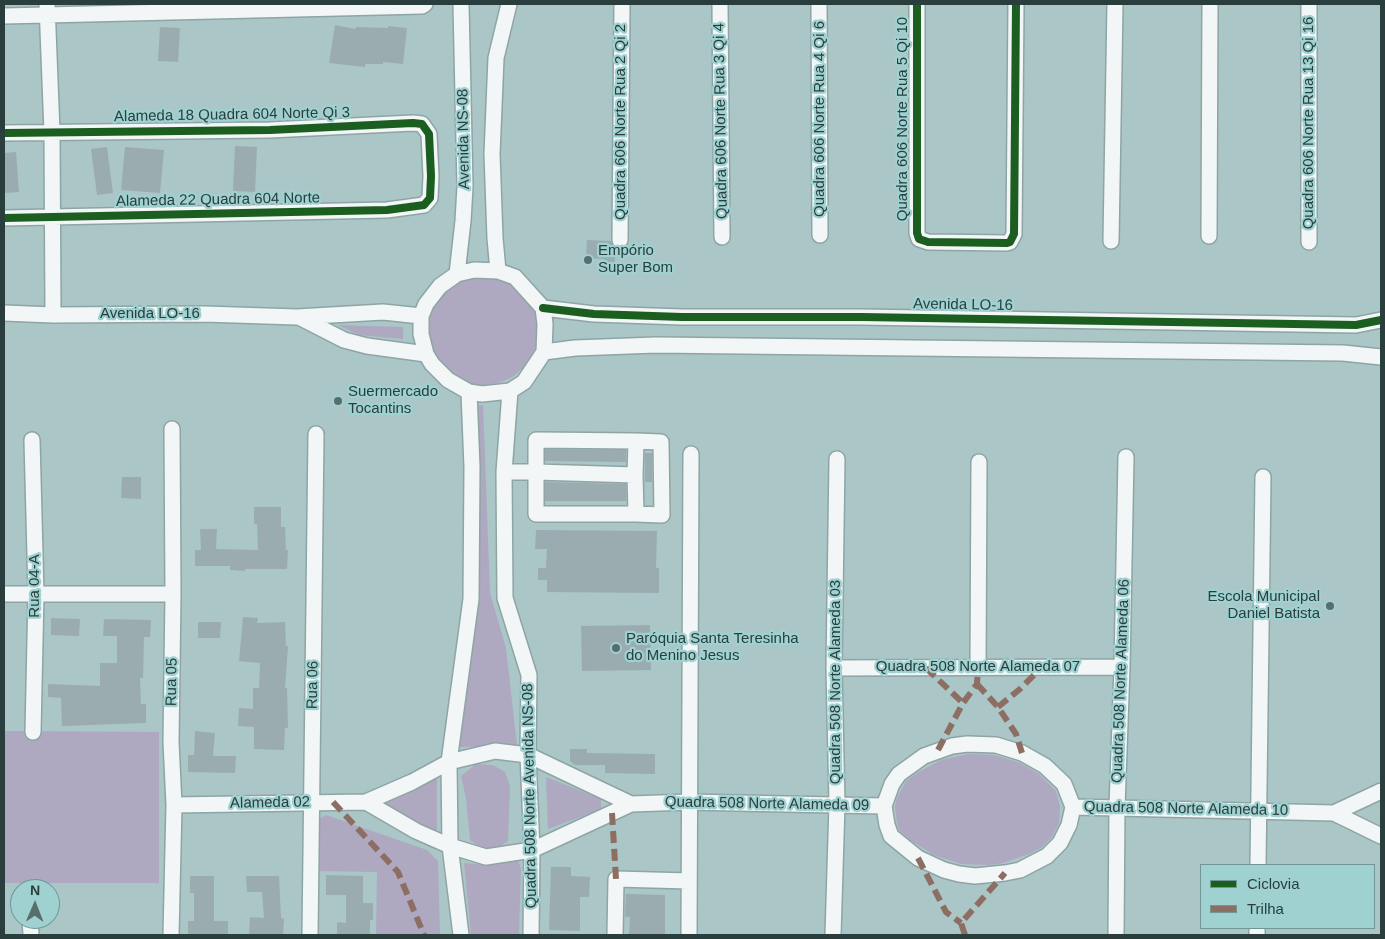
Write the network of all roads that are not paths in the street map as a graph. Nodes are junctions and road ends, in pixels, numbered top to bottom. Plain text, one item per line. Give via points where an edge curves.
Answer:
1 (461, 4) edge
2 (509, 4) edge
3 (622, 4) edge
4 (720, 4) edge
5 (819, 4) edge
6 (917, 4) edge
7 (1016, 4) edge
8 (1114, 4) edge
9 (1210, 4) edge
10 (1309, 4) edge
11 (423, 5) edge
12 (47, 10) edge
13 (4, 16) edge
14 (52, 132) junction
15 (4, 133) edge
16 (430, 198) joint
17 (53, 217) junction
18 (4, 218) edge
19 (820, 235) dead end
20 (1208, 236) dead end
21 (722, 237) dead end
22 (620, 240) dead end
23 (1111, 241) dead end
24 (1309, 242) dead end
25 (498, 271) junction
26 (457, 274) junction
27 (543, 308) junction
28 (4, 313) edge
29 (53, 315) junction
30 (421, 316) junction
31 (297, 317) junction
32 (1381, 320) edge
33 (544, 352) junction
34 (426, 354) junction
35 (1381, 357) edge
36 (510, 391) junction
37 (469, 392) junction
38 (172, 429) dead end
39 (316, 434) dead end
40 (32, 440) dead end
41 (636, 441) junction
42 (691, 454) dead end
43 (1126, 457) dead end
44 (837, 459) dead end
45 (979, 462) dead end
46 (504, 472) junction
47 (536, 472) junction
48 (635, 475) junction
49 (1263, 477) dead end
50 (636, 514) junction
51 (4, 594) edge
52 (36, 594) junction
53 (173, 594) junction
54 (978, 667) junction
55 (1122, 667) junction
56 (834, 668) junction
57 (32, 732) dead end
58 (528, 755) junction
59 (450, 762) junction
60 (1381, 791) edge
61 (366, 802) junction
62 (688, 802) junction
63 (312, 803) junction
64 (631, 804) junction
65 (837, 804) junction
66 (174, 805) junction
67 (884, 806) junction
68 (1073, 807) junction
69 (1117, 807) junction
70 (1258, 811) junction
71 (1334, 813) junction
72 (1381, 836) edge
73 (450, 846) junction
74 (532, 850) junction
75 (1258, 864) edge
76 (689, 881) junction
77 (172, 935) edge
78 (310, 935) edge
79 (461, 935) edge
80 (531, 935) edge
81 (615, 935) edge
82 (688, 935) edge
83 (834, 935) edge
84 (1116, 935) edge

1 - 26 street, Avenida NS-08 via 465,187
2 - 25 street, Avenida NS-08 via 496,58 493,125 494,229
3 - 22 street, Quadra 606 Norte Rua 2 Qi 2
4 - 21 street, Quadra 606 Norte Rua 3 Qi 4
5 - 19 street, Quadra 606 Norte Rua 4 Qi 6
6 - 7 street, Quadra 606 Norte Rua 5 Qi 10 via 917,233 919,238 928,242 997,243 1010,242 1014,234
8 - 23 street
9 - 20 street
10 - 24 street, Quadra 606 Norte Rua 13 Qi 16
11 - 12 street
12 - 13 street
12 - 14 street
14 - 15 street, Alameda 18 Quadra 604 Norte Qi 3
14 - 16 street, Alameda 18 Quadra 604 Norte Qi 3 via 270,130 422,124 429,134
14 - 17 street
16 - 17 street, Alameda 22 Quadra 604 Norte via 424,205 387,210
17 - 18 street, Alameda 22 Quadra 604 Norte
17 - 29 street
25 - 26 street via 474,270
25 - 27 street via 515,277
26 - 30 street via 440,286
27 - 32 street, Avenida LO-16 via 594,314 682,317 1356,325
27 - 33 street
28 - 29 street, Avenida LO-16
29 - 31 street, Avenida LO-16
30 - 31 street, Avenida LO-16 via 383,312
30 - 34 street
31 - 34 street, Avenida LO-16 via 344,340
33 - 35 street via 665,345 1343,353
33 - 36 street via 524,382
34 - 37 street via 448,380
36 - 37 street
36 - 46 street, Quadra 508 Norte Avenida NS-08
37 - 59 street via 471,600
38 - 53 street, Rua 05
39 - 63 street, Rua 06
40 - 52 street, Rua 04-A
41 - 47 street via 536,440
41 - 48 street
41 - 50 street via 661,442 662,515
42 - 62 street
43 - 55 street, Quadra 508 Norte Alameda 06
44 - 56 street, Quadra 508 Norte Alameda 03
45 - 54 street
46 - 47 street
46 - 58 street, Quadra 508 Norte Avenida NS-08 via 506,598 529,675
47 - 48 street
47 - 50 street via 536,514
48 - 50 street
49 - 70 street
51 - 52 street
52 - 53 street
52 - 57 street, Rua 04-A
53 - 66 street, Rua 05 via 171,742
54 - 55 street, Quadra 508 Norte Alameda 07
54 - 56 street, Quadra 508 Norte Alameda 07
55 - 69 street, Quadra 508 Norte Alameda 06
56 - 65 street, Quadra 508 Norte Alameda 03
58 - 59 street via 495,751
58 - 64 street
58 - 74 street, Quadra 508 Norte Avenida NS-08
59 - 61 street
59 - 73 street
60 - 71 street
61 - 63 street, Alameda 02
61 - 73 street
62 - 64 street, Quadra 508 Norte Alameda 09
62 - 65 street, Quadra 508 Norte Alameda 09
62 - 76 street
63 - 66 street, Alameda 02
63 - 78 street, Rua 06
64 - 74 street
65 - 67 street, Quadra 508 Norte Alameda 09
65 - 83 street, Quadra 508 Norte Alameda 03
66 - 77 street, Rua 05
67 - 68 street, Quadra 508 Norte Alameda 10 via 898,774 911,764 938,750 983,744 1022,753 1045,766 1064,784
67 - 68 street, Quadra 508 Norte Alameda 09 via 891,836 903,848 944,870 975,876 1020,870 1047,856 1065,834
68 - 69 street, Quadra 508 Norte Alameda 10
69 - 70 street, Quadra 508 Norte Alameda 10
69 - 84 street, Quadra 508 Norte Alameda 06
70 - 71 street, Quadra 508 Norte Alameda 10
70 - 75 street
71 - 72 street
73 - 74 street via 486,857
73 - 79 street
74 - 80 street, Quadra 508 Norte Avenida NS-08
76 - 81 street via 616,879
76 - 82 street

